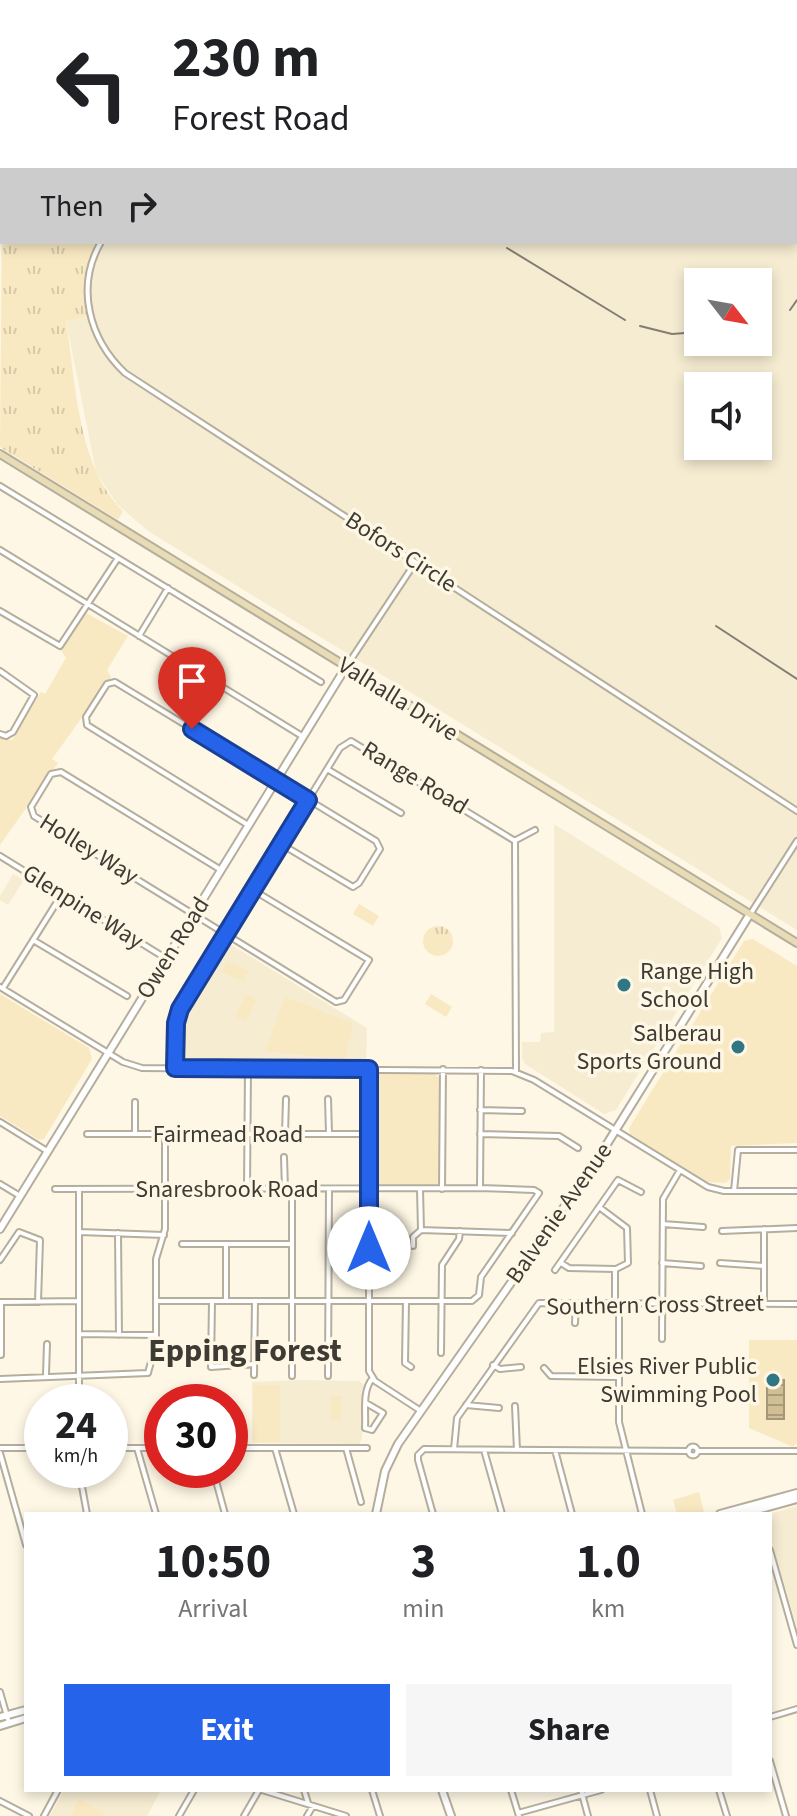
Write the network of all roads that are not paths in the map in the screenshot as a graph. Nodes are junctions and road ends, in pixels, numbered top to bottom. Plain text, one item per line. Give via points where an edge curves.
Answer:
1 (100, 244) edge
2 (0, 454) edge
3 (0, 486) edge
4 (0, 550) edge
5 (118, 558) junction
6 (415, 563) junction
7 (168, 588) junction
8 (88, 605) junction
9 (0, 611) edge
10 (139, 636) junction
11 (346, 667) junction
12 (0, 671) edge
13 (318, 671) dead end
14 (314, 678) junction
15 (321, 682) dead end
16 (0, 734) edge
17 (302, 736) junction
18 (327, 769) junction
19 (276, 780) junction
20 (308, 800) junction
21 (797, 811) edge
22 (401, 813) dead end
23 (248, 825) junction
24 (535, 830) dead end
25 (515, 841) junction
26 (797, 841) edge
27 (281, 844) junction
28 (0, 856) edge
29 (221, 870) junction
30 (253, 889) junction
31 (62, 894) junction
32 (750, 914) junction
33 (194, 915) junction
34 (226, 934) junction
35 (33, 940) junction
36 (797, 943) edge
37 (167, 959) junction
38 (1, 988) edge
39 (127, 996) dead end
40 (108, 1053) junction
41 (175, 1068) junction
42 (248, 1069) junction
43 (369, 1069) junction
44 (443, 1069) junction
45 (481, 1070) junction
46 (516, 1072) junction
47 (286, 1099) dead end
48 (328, 1099) dead end
49 (135, 1102) dead end
50 (480, 1110) junction
51 (522, 1111) dead end
52 (0, 1122) edge
53 (615, 1131) junction
54 (87, 1134) dead end
55 (135, 1134) junction
56 (165, 1134) junction
57 (247, 1134) junction
58 (285, 1134) junction
59 (329, 1134) junction
60 (369, 1134) junction
61 (480, 1134) junction
62 (578, 1148) dead end
63 (797, 1150) edge
64 (47, 1151) junction
65 (284, 1157) dead end
66 (680, 1170) junction
67 (0, 1184) edge
68 (480, 1188) junction
69 (55, 1189) dead end
70 (79, 1189) junction
71 (165, 1189) junction
72 (247, 1189) junction
73 (285, 1189) junction
74 (292, 1189) junction
75 (329, 1189) junction
76 (420, 1189) junction
77 (442, 1189) junction
78 (369, 1190) junction
79 (734, 1191) junction
80 (797, 1191) edge
81 (641, 1192) dead end
82 (20, 1196) junction
83 (599, 1207) junction
84 (663, 1224) junction
85 (703, 1227) dead end
86 (797, 1228) edge
87 (0, 1229) edge
88 (764, 1229) junction
89 (421, 1230) junction
90 (460, 1231) junction
91 (722, 1231) dead end
92 (79, 1232) junction
93 (118, 1233) junction
94 (512, 1233) junction
95 (164, 1235) junction
96 (182, 1244) dead end
97 (226, 1244) junction
98 (292, 1244) junction
99 (413, 1246) dead end
100 (0, 1260) edge
101 (560, 1262) junction
102 (662, 1263) junction
103 (720, 1263) dead end
104 (701, 1266) dead end
105 (764, 1266) junction
106 (615, 1269) junction
107 (555, 1270) dead end
108 (79, 1301) junction
109 (156, 1301) junction
110 (212, 1301) junction
111 (226, 1301) junction
112 (255, 1301) junction
113 (292, 1301) junction
114 (328, 1301) junction
115 (369, 1301) junction
116 (406, 1301) junction
117 (442, 1301) junction
118 (0, 1302) edge
119 (38, 1302) junction
120 (576, 1303) junction
121 (617, 1303) junction
122 (662, 1303) junction
123 (764, 1303) junction
124 (797, 1304) edge
125 (575, 1323) dead end
126 (79, 1334) junction
127 (119, 1335) junction
128 (156, 1335) junction
129 (662, 1339) dead end
130 (47, 1344) dead end
131 (441, 1353) dead end
132 (1, 1355) edge
133 (171, 1357) dead end
134 (211, 1357) junction
135 (254, 1364) junction
136 (493, 1365) junction
137 (411, 1367) dead end
138 (521, 1367) dead end
139 (544, 1368) dead end
140 (46, 1375) junction
141 (79, 1375) junction
142 (254, 1375) dead end
143 (292, 1376) dead end
144 (328, 1376) dead end
145 (619, 1377) junction
146 (0, 1379) edge
147 (372, 1379) junction
148 (79, 1384) edge
149 (366, 1403) junction
150 (465, 1405) junction
151 (515, 1406) dead end
152 (499, 1408) dead end
153 (421, 1411) junction
154 (128, 1448) edge
155 (137, 1448) junction
156 (144, 1448) edge
157 (248, 1448) edge
158 (275, 1448) junction
159 (346, 1448) junction
160 (367, 1448) dead end
161 (24, 1449) edge
162 (454, 1449) junction
163 (0, 1450) edge
164 (484, 1450) junction
165 (517, 1450) junction
166 (555, 1450) junction
167 (626, 1450) junction
168 (797, 1451) edge
169 (82, 1488) edge
170 (218, 1488) edge
171 (797, 1493) edge
172 (797, 1499) edge
173 (361, 1502) dead end
174 (759, 1509) edge
175 (87, 1512) edge
176 (155, 1512) edge
177 (224, 1512) edge
178 (293, 1512) edge
179 (376, 1512) edge
180 (432, 1512) edge
181 (501, 1512) edge
182 (571, 1512) edge
183 (642, 1512) edge
184 (736, 1512) edge
185 (24, 1538) edge
186 (772, 1557) edge
187 (797, 1645) edge
188 (0, 1692) edge
189 (797, 1709) edge
190 (24, 1711) edge
191 (772, 1716) edge
192 (5, 1719) edge
193 (0, 1726) edge
194 (772, 1768) edge
195 (57, 1792) edge
196 (193, 1792) edge
197 (260, 1792) edge
198 (268, 1792) edge
199 (305, 1792) edge
200 (373, 1792) edge
201 (443, 1792) edge
202 (512, 1792) edge
203 (651, 1792) edge
204 (720, 1792) edge
205 (581, 1793) edge
206 (0, 1801) edge
207 (310, 1805) junction
208 (449, 1814) edge
209 (518, 1814) edge
210 (29, 1816) edge
211 (44, 1816) edge
212 (179, 1816) edge
213 (244, 1816) edge
214 (307, 1816) edge
215 (346, 1816) edge
216 (380, 1816) edge
217 (588, 1816) edge
218 (657, 1816) edge
219 (727, 1816) edge
220 (786, 1816) edge

1 - 6 street, Bofors Circle via 89,273 89,310 101,344 118,367
2 - 11 main road, Valhalla Drive
3 - 5 street
4 - 8 street
5 - 7 street
5 - 8 street
6 - 11 street
6 - 21 street, Bofors Circle
7 - 10 street
7 - 14 street
8 - 9 street via 60,646
8 - 10 street
10 - 17 street
11 - 17 street, Owen Road
11 - 32 main road, Valhalla Drive
12 - 16 street via 34,695 13,732
13 - 14 street
14 - 15 street
17 - 19 street, Owen Road
18 - 20 street, Range Road
18 - 22 street
18 - 25 street, Range Road via 344,744 359,743
19 - 20 street
19 - 23 street, Owen Road
19 - 23 street via 115,682 107,684 86,717 86,723
20 - 27 street, Range Road
20 - 27 street via 379,845 379,852 359,883 349,885
23 - 29 street, Owen Road
24 - 25 street
25 - 46 street
26 - 32 street
27 - 30 street, Range Road
28 - 31 street, Glenpine Way
29 - 33 street, Owen Road
29 - 33 street, Holley Way via 61,772 51,774 32,805 34,816
30 - 34 street, Range Road
30 - 34 street via 369,960 346,998 336,1002
31 - 35 street
31 - 37 street, Glenpine Way
32 - 36 main road, Valhalla Drive
32 - 53 street, Balvenie Avenue
33 - 34 street
33 - 37 street, Owen Road
34 - 41 street, Range Road via 178,1015
35 - 38 street
35 - 39 street
37 - 40 street, Owen Road
38 - 40 street
40 - 41 street via 137,1067
40 - 64 street, Owen Road
41 - 42 street
42 - 43 street
42 - 57 street
43 - 44 street
43 - 60 street
44 - 45 street
44 - 77 street
45 - 46 street
45 - 50 street
46 - 53 street
47 - 58 street
48 - 59 street
49 - 55 street
50 - 51 street
50 - 61 street
52 - 64 street
53 - 66 street
53 - 153 street, Balvenie Avenue
54 - 55 street, Fairmead Road
55 - 56 street, Fairmead Road
56 - 57 street, Fairmead Road
56 - 71 street
57 - 58 street, Fairmead Road
57 - 72 street
58 - 59 street, Fairmead Road
59 - 60 street, Fairmead Road
60 - 78 street
61 - 62 street via 559,1136
61 - 68 street
63 - 79 street via 738,1150
64 - 82 street, Owen Road
65 - 73 street
66 - 79 street via 711,1189
66 - 84 street via 663,1199
67 - 82 street
68 - 77 street, Snaresbrook Road
68 - 94 street, Snaresbrook Road via 534,1190 538,1195
69 - 70 street, Snaresbrook Road
70 - 71 street, Snaresbrook Road
70 - 92 street
71 - 72 street, Snaresbrook Road
71 - 95 street
72 - 73 street, Snaresbrook Road
73 - 74 street, Snaresbrook Road
74 - 75 street, Snaresbrook Road
74 - 98 street
75 - 78 street, Snaresbrook Road
75 - 114 street
76 - 77 street, Snaresbrook Road
76 - 78 street, Snaresbrook Road
76 - 89 street
78 - 115 street
79 - 80 street
81 - 83 street via 618,1180
82 - 87 street, Owen Road
83 - 101 street
83 - 106 street via 628,1231 628,1263
84 - 85 street
84 - 102 street
86 - 88 street
88 - 91 street
88 - 105 street
89 - 90 street
89 - 99 street via 413,1237
90 - 94 street
90 - 117 street via 442,1265
92 - 93 street
92 - 108 street
93 - 95 street
93 - 127 street
94 - 117 street via 480,1278 477,1298
95 - 109 street via 156,1259
96 - 97 street
97 - 98 street
97 - 111 street
98 - 113 street
100 - 119 street via 19,1232 40,1240
101 - 106 street via 569,1268
101 - 107 street
102 - 104 street
102 - 122 street
103 - 105 street
105 - 123 street
106 - 121 street
108 - 119 street
108 - 126 street
109 - 110 street
109 - 128 street
110 - 111 street
110 - 134 street
111 - 112 street
112 - 113 street
112 - 135 street
113 - 114 street
113 - 143 street
114 - 115 street
114 - 144 street
115 - 116 street
115 - 147 street
116 - 117 street
116 - 137 street via 405,1363
117 - 131 street
118 - 119 street
118 - 132 street
120 - 121 street, Southern Cross Street
120 - 125 street
120 - 136 street, Southern Cross Street via 535,1306
121 - 122 street, Southern Cross Street
121 - 145 street
122 - 123 street, Southern Cross Street
122 - 129 street
123 - 124 street, Southern Cross Street
126 - 127 street
126 - 141 street
127 - 128 street
128 - 141 street via 146,1374
130 - 140 street
133 - 134 street
134 - 135 street via 211,1367
135 - 142 street
136 - 138 street
136 - 150 street, Southern Cross Street
139 - 145 street via 551,1376
140 - 141 street
140 - 146 street
141 - 148 street
145 - 167 street via 619,1422
147 - 149 street
147 - 153 street
149 - 149 street via 365,1428 372,1430 383,1413
150 - 152 street
150 - 162 street, Southern Cross Street via 455,1422
151 - 165 street
153 - 179 street, Balvenie Avenue via 388,1464
154 - 155 street
155 - 156 street
155 - 176 street
157 - 158 street
158 - 159 street
158 - 178 street
159 - 160 street
159 - 173 street
161 - 163 street
162 - 164 street
162 - 180 street via 424,1449 418,1460
163 - 185 street
164 - 165 street
164 - 181 street
165 - 166 street
166 - 167 street
166 - 182 street
167 - 168 street
167 - 183 street
169 - 175 street
170 - 177 street
171 - 174 street
172 - 174 street
174 - 184 street
186 - 187 street
188 - 192 street
189 - 191 street
190 - 192 street
192 - 193 street
194 - 220 street
195 - 211 street
196 - 212 street
197 - 213 street
198 - 207 street
199 - 207 street
200 - 216 street
201 - 208 street
202 - 209 street
203 - 218 street
204 - 219 street
205 - 209 street
205 - 217 street
206 - 210 street
207 - 214 street
207 - 215 street

